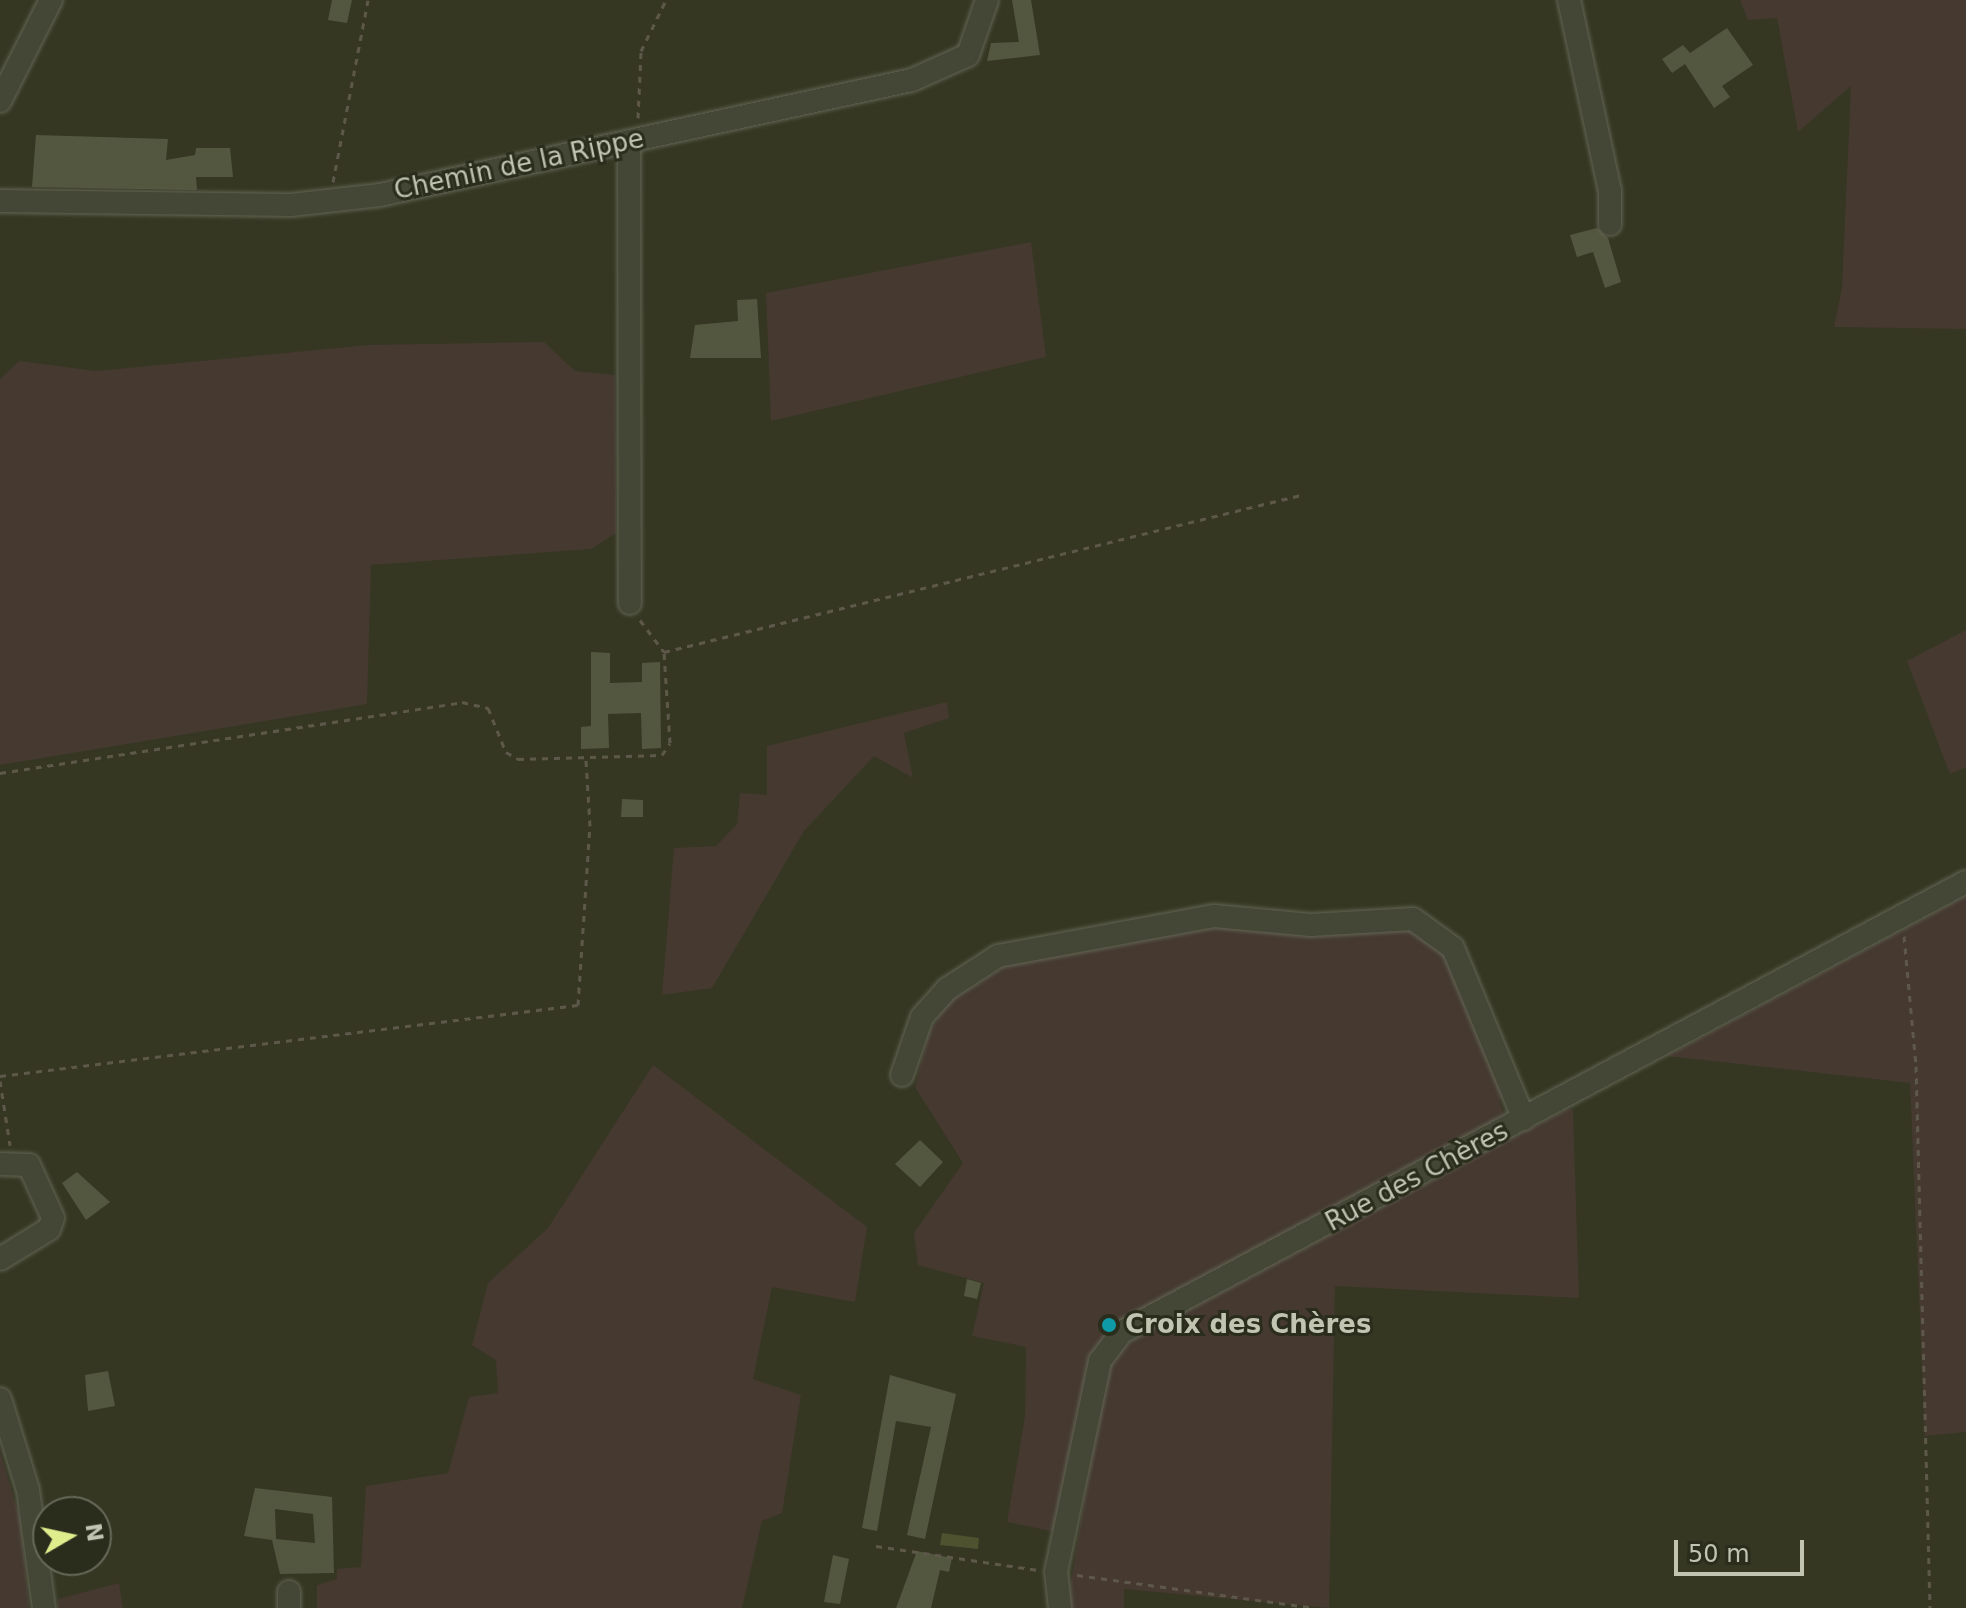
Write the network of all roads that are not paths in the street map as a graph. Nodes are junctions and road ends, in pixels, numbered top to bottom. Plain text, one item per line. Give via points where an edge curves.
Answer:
1 (51, 0) edge
2 (987, 0) edge
3 (1569, 0) edge
4 (0, 101) edge
5 (635, 140) junction
6 (0, 201) edge
7 (1610, 224) dead end
8 (630, 603) road end
9 (1966, 882) edge
10 (902, 1075) dead end
11 (1524, 1119) junction
12 (6, 1162) edge
13 (0, 1259) edge
14 (0, 1399) edge
15 (44, 1608) edge
16 (1060, 1608) edge

1 - 4 street
2 - 5 street, Chemin de la Rippe via 968,55 941,70
3 - 7 street via 1610,191
5 - 6 street, Chemin de la Rippe via 322,202
5 - 8 street
9 - 11 street, Rue des Chères
10 - 11 street via 922,1017 947,989 998,956 1214,916 1322,925 1413,919 1453,948
11 - 16 street, Rue des Chères via 1107,1346 1056,1572
12 - 13 street via 29,1165 52,1226
14 - 15 street via 35,1521

